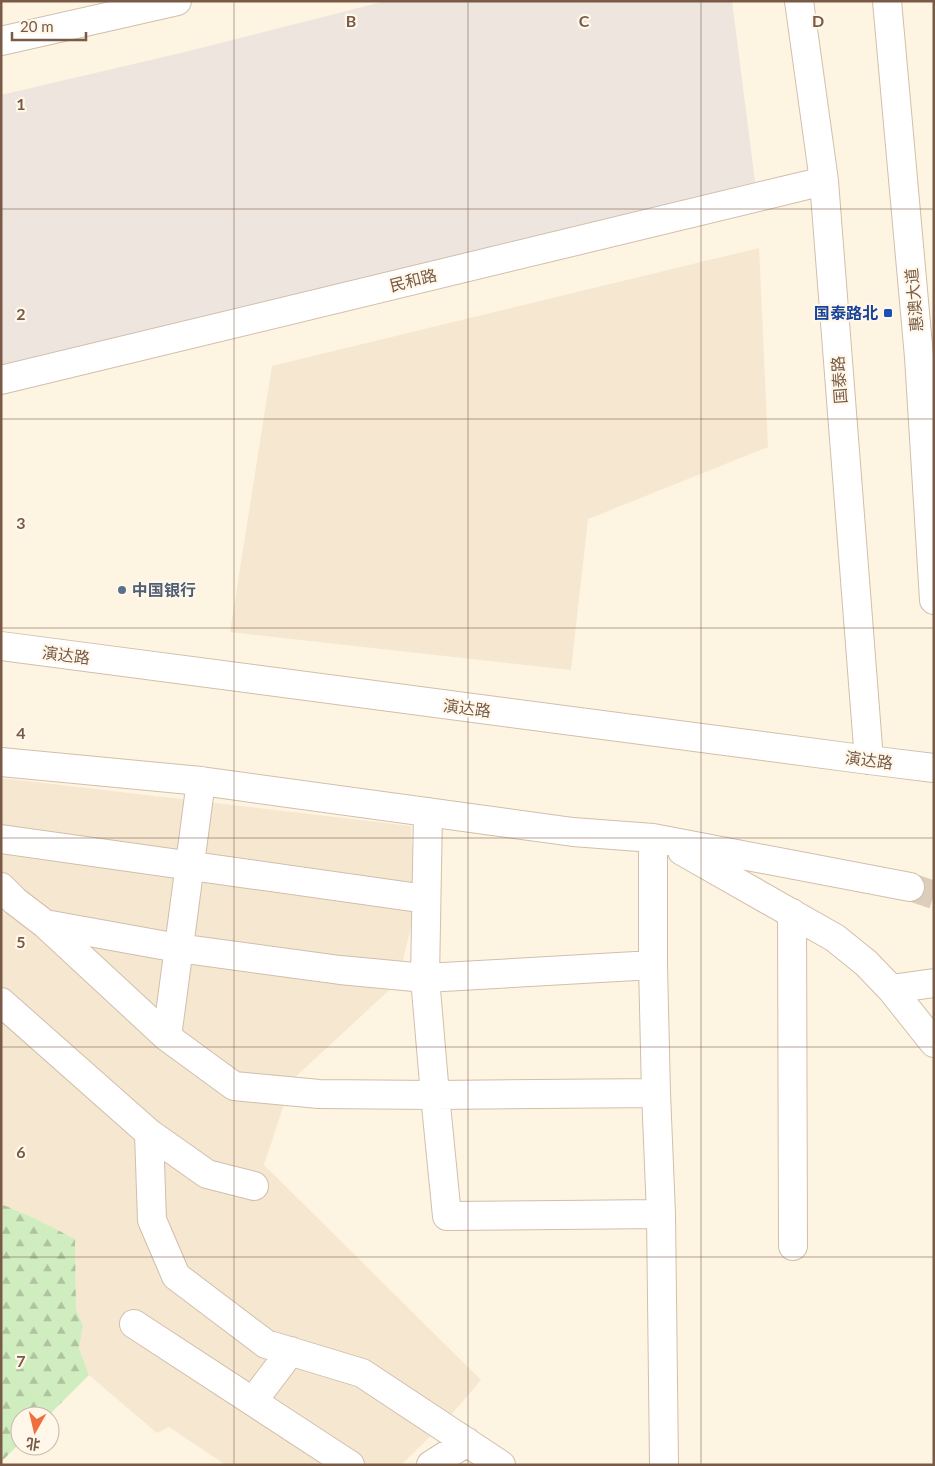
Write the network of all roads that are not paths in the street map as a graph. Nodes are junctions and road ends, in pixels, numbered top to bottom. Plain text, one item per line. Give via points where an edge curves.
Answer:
1 (177, 1) edge
2 (799, 1) edge
3 (887, 1) edge
4 (1, 42) edge
5 (824, 181) junction
6 (1, 380) edge
7 (934, 600) edge
8 (1, 646) edge
9 (868, 760) junction
10 (1, 762) edge
11 (934, 768) edge
12 (201, 781) junction
13 (428, 812) junction
14 (1, 839) edge
15 (658, 839) junction
16 (189, 866) junction
17 (1, 886) edge
18 (910, 887) tunnel mouth
19 (426, 899) junction
20 (792, 913) junction
21 (45, 924) junction
22 (178, 948) junction
23 (653, 965) junction
24 (425, 978) junction
25 (934, 982) edge
26 (891, 989) junction
27 (1, 1002) edge
28 (167, 1037) junction
29 (934, 1042) edge
30 (656, 1093) junction
31 (435, 1095) junction
32 (149, 1133) junction
33 (254, 1186) dead end
34 (661, 1214) junction
35 (793, 1246) dead end
36 (134, 1324) dead end
37 (291, 1351) junction
38 (253, 1401) junction
39 (467, 1442) junction
40 (350, 1465) edge
41 (431, 1465) edge
42 (501, 1465) edge
43 (664, 1465) edge

1 - 4 street
2 - 5 street, 国泰路
3 - 7 street, 惠澳大道 via 920,357
5 - 6 street, 民和路
5 - 9 street, 国泰路
8 - 9 street, 演达路
9 - 11 street, 演达路
10 - 12 street
12 - 13 street
12 - 16 street
13 - 15 street via 573,832
13 - 19 street
14 - 16 street
15 - 18 street
15 - 20 street
15 - 23 street
16 - 19 street
16 - 22 street
17 - 21 street
19 - 24 street
20 - 26 street via 835,938
20 - 35 street
21 - 22 street
21 - 28 street
22 - 24 street
22 - 28 street
23 - 24 street
23 - 30 street
24 - 31 street
25 - 26 street
26 - 29 street
27 - 32 street
28 - 31 street via 234,1086 318,1094
30 - 31 street
30 - 34 street
31 - 34 street via 447,1216
32 - 33 street via 208,1174
32 - 37 street via 152,1220 176,1276 266,1344
34 - 43 street
36 - 38 street
37 - 38 street
37 - 39 street via 362,1373
38 - 40 street
39 - 41 street
39 - 42 street

